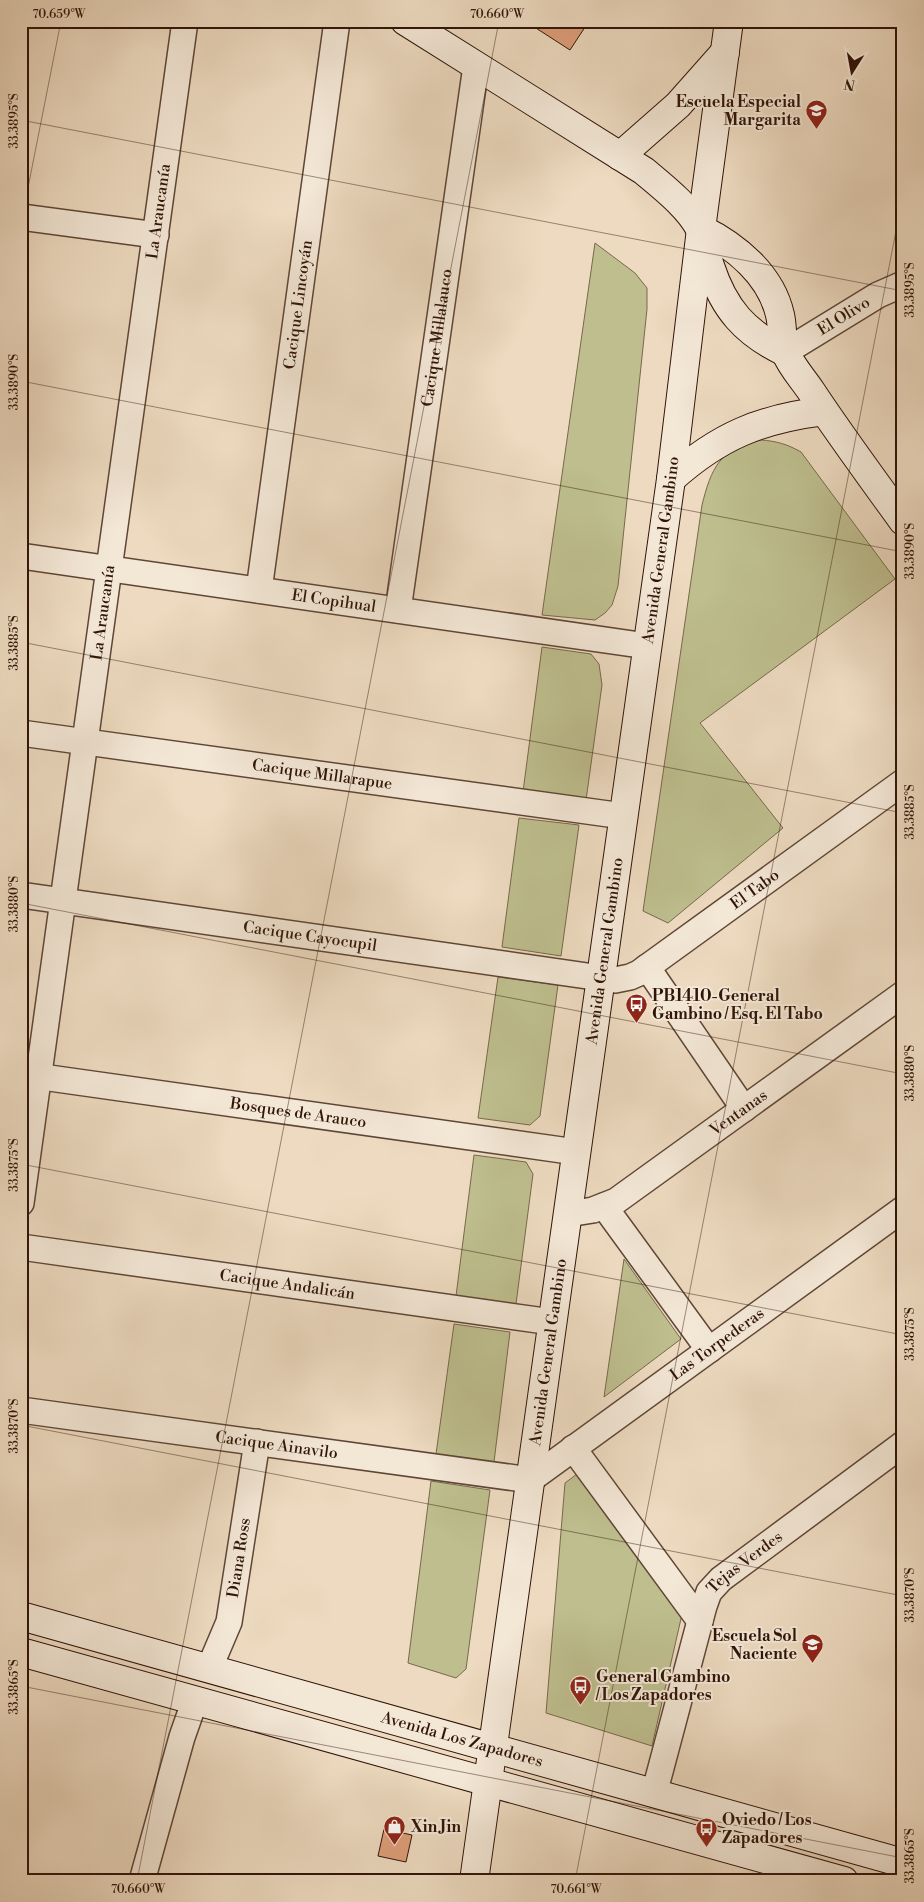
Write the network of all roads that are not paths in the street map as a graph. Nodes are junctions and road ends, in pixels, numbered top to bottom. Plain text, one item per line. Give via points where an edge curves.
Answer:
1 (185, 21) edge
2 (337, 21) edge
3 (405, 21) edge
4 (729, 21) edge
5 (725, 52) junction
6 (476, 66) junction
7 (620, 156) junction
8 (21, 217) edge
9 (701, 229) junction
10 (156, 235) junction
11 (903, 284) edge
12 (786, 352) junction
13 (824, 411) junction
14 (671, 479) junction
15 (903, 521) edge
16 (21, 556) edge
17 (109, 569) junction
18 (259, 590) junction
19 (398, 610) junction
20 (647, 646) junction
21 (21, 733) edge
22 (85, 742) junction
23 (903, 782) edge
24 (623, 816) junction
25 (21, 895) edge
26 (63, 901) junction
27 (647, 967) junction
28 (600, 978) junction
29 (903, 994) edge
30 (30, 1075) edge
31 (744, 1109) junction
32 (576, 1152) junction
33 (21, 1202) edge
34 (604, 1206) junction
35 (903, 1209) edge
36 (568, 1214) junction
37 (21, 1247) edge
38 (552, 1322) junction
39 (708, 1350) junction
40 (21, 1410) edge
41 (257, 1442) junction
42 (903, 1444) edge
43 (573, 1448) junction
44 (530, 1480) junction
45 (21, 1616) edge
46 (700, 1621) junction
47 (21, 1652) edge
48 (209, 1669) junction
49 (195, 1700) junction
50 (492, 1749) junction
51 (488, 1781) junction
52 (654, 1794) junction
53 (903, 1863) edge
54 (812, 1876) edge
55 (142, 1881) edge
56 (474, 1881) edge
57 (844, 1881) edge

1 - 10 street, La Araucanía
2 - 18 street, Cacique Lincoyán
3 - 6 main road
4 - 5 main road, Avenida General Gambino
5 - 7 main road via 678,105
5 - 9 main road, Avenida General Gambino
6 - 7 main road
6 - 19 street, Cacique Millalauco
7 - 9 main road via 666,189
8 - 10 street
9 - 12 main road via 710,267 732,311 748,330
9 - 12 main road via 735,248 767,285 780,315
9 - 14 main road, Avenida General Gambino
10 - 17 street, La Araucanía
11 - 12 street, El Olivo via 878,295
12 - 13 main road
13 - 14 main road via 777,419 741,431 708,449
13 - 15 main road
14 - 20 main road, Avenida General Gambino
16 - 17 street, El Copihual
17 - 18 street, El Copihual
17 - 22 street, La Araucanía
18 - 19 street, El Copihual
19 - 20 street, El Copihual
20 - 24 main road, Avenida General Gambino
21 - 22 street, Cacique Millarapue
22 - 24 street, Cacique Millarapue
22 - 26 street, La Araucanía
23 - 27 street, El Tabo
24 - 28 main road, Avenida General Gambino
25 - 26 street, Cacique Cayocupil
26 - 28 street, Cacique Cayocupil
26 - 30 street, La Araucanía
27 - 28 street, El Tabo via 630,977
27 - 31 street
28 - 32 main road, Avenida General Gambino
29 - 31 street, Ventanas
30 - 32 street, Bosques de Arauco
30 - 33 street, La Araucanía
31 - 34 street, Ventanas via 625,1195
32 - 36 main road, Avenida General Gambino
34 - 36 street, Ventanas
34 - 39 street
35 - 39 street, Las Torpederas
36 - 38 main road, Avenida General Gambino
37 - 38 street, Cacique Andalicán
38 - 44 main road, Avenida General Gambino
39 - 43 street, Las Torpederas
40 - 41 street, Cacique Ainavilo
41 - 44 street, Cacique Ainavilo
41 - 48 street, Diana Ross via 229,1622
42 - 46 street, Tejas Verdes via 721,1579 709,1592
43 - 44 street, Las Torpederas
43 - 46 street
44 - 50 main road, Avenida General Gambino
45 - 48 main road, Avenida Los Zapadores
46 - 52 street, Tejas Verdes
47 - 49 main road, Avenida Los Zapadores
48 - 50 main road, Avenida Los Zapadores
49 - 51 main road, Avenida Los Zapadores
49 - 55 street
50 - 51 main road, Avenida General Gambino
50 - 52 main road, Avenida Los Zapadores
51 - 54 main road, Avenida Los Zapadores
51 - 56 main road, Avenida General Gambino
52 - 53 main road, Avenida Los Zapadores
54 - 57 main road, Avenida Los Zapadores

